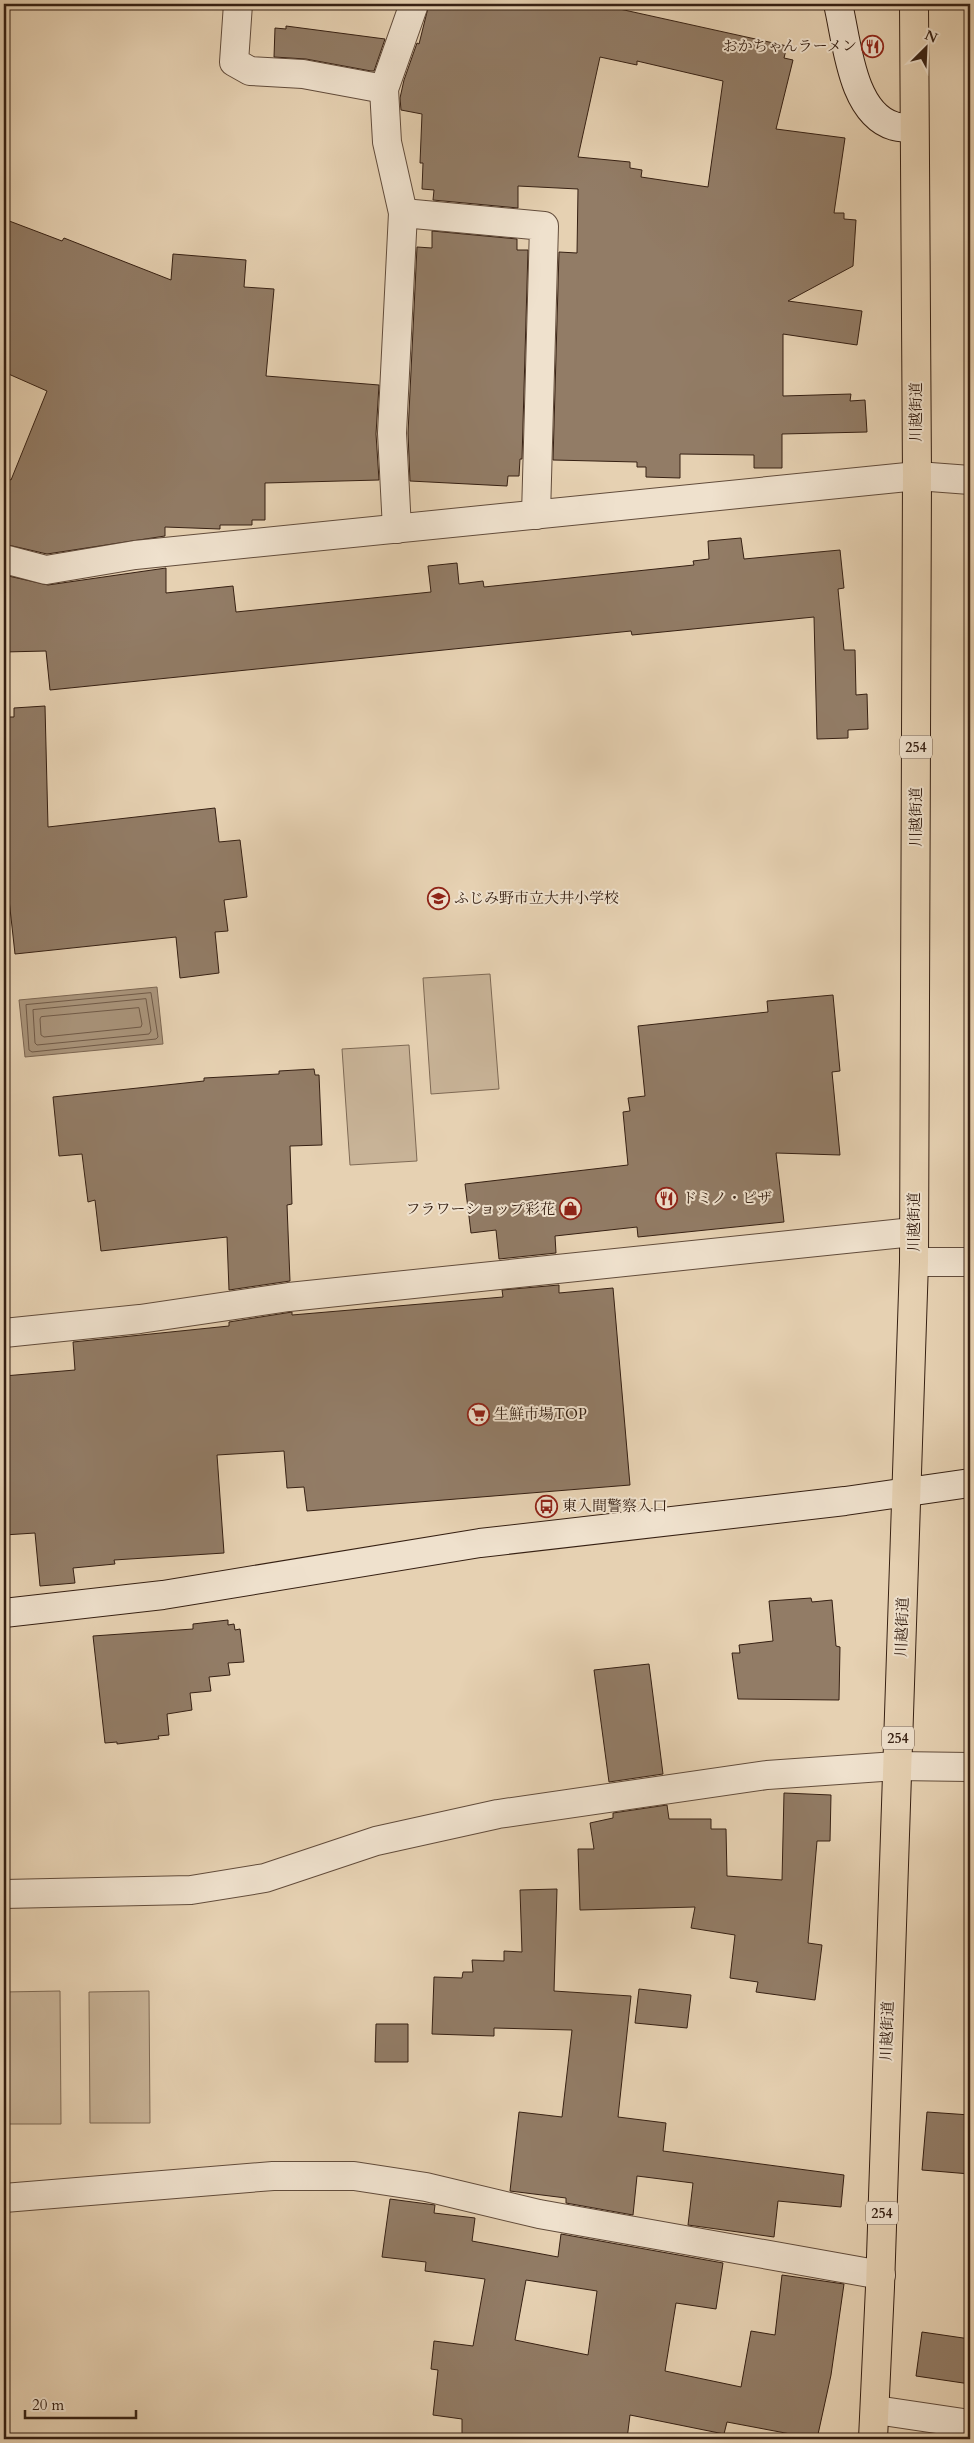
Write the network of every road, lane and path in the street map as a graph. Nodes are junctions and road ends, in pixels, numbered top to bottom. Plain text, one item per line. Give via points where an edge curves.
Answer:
1 (238, 4) edge
2 (414, 4) edge
3 (838, 4) edge
4 (914, 4) edge
5 (384, 89) junction
6 (913, 128) junction
7 (404, 213) junction
8 (917, 476) junction
9 (970, 480) edge
10 (536, 514) junction
11 (397, 529) junction
12 (4, 559) edge
13 (913, 1232) junction
14 (914, 1262) junction
15 (970, 1262) edge
16 (4, 1334) edge
17 (970, 1483) edge
18 (907, 1491) junction
19 (4, 1613) edge
20 (896, 1766) junction
21 (970, 1767) edge
22 (4, 1894) edge
23 (4, 2198) edge
24 (881, 2275) junction
25 (876, 2410) junction
26 (970, 2424) edge
27 (873, 2439) edge

1 - 5 street via 234,62 250,71 303,74
2 - 5 street
3 - 6 street via 857,90 876,116 894,126
4 - 6 highway, 川越街道 / 254
5 - 7 street via 387,142
6 - 8 highway, 川越街道 / 254
7 - 10 street via 544,226
7 - 11 street via 392,433
8 - 9 street
8 - 10 street
8 - 13 highway, 川越街道 / 254
10 - 11 street
11 - 12 street via 135,554 46,570
13 - 14 highway, 川越街道 / 254
13 - 16 street via 289,1297 140,1319
14 - 15 street
14 - 18 highway, 川越街道 / 254
17 - 18 street
18 - 19 street via 480,1543 164,1596
18 - 20 highway, 川越街道 / 254
20 - 21 street
20 - 22 street via 767,1775 498,1814 376,1841 265,1878 191,1890
20 - 24 highway, 川越街道 / 254
23 - 24 street via 273,2176 354,2176 426,2186 538,2214
24 - 25 highway, 川越街道 / 254
25 - 26 street
25 - 27 highway, 川越街道 / 254

